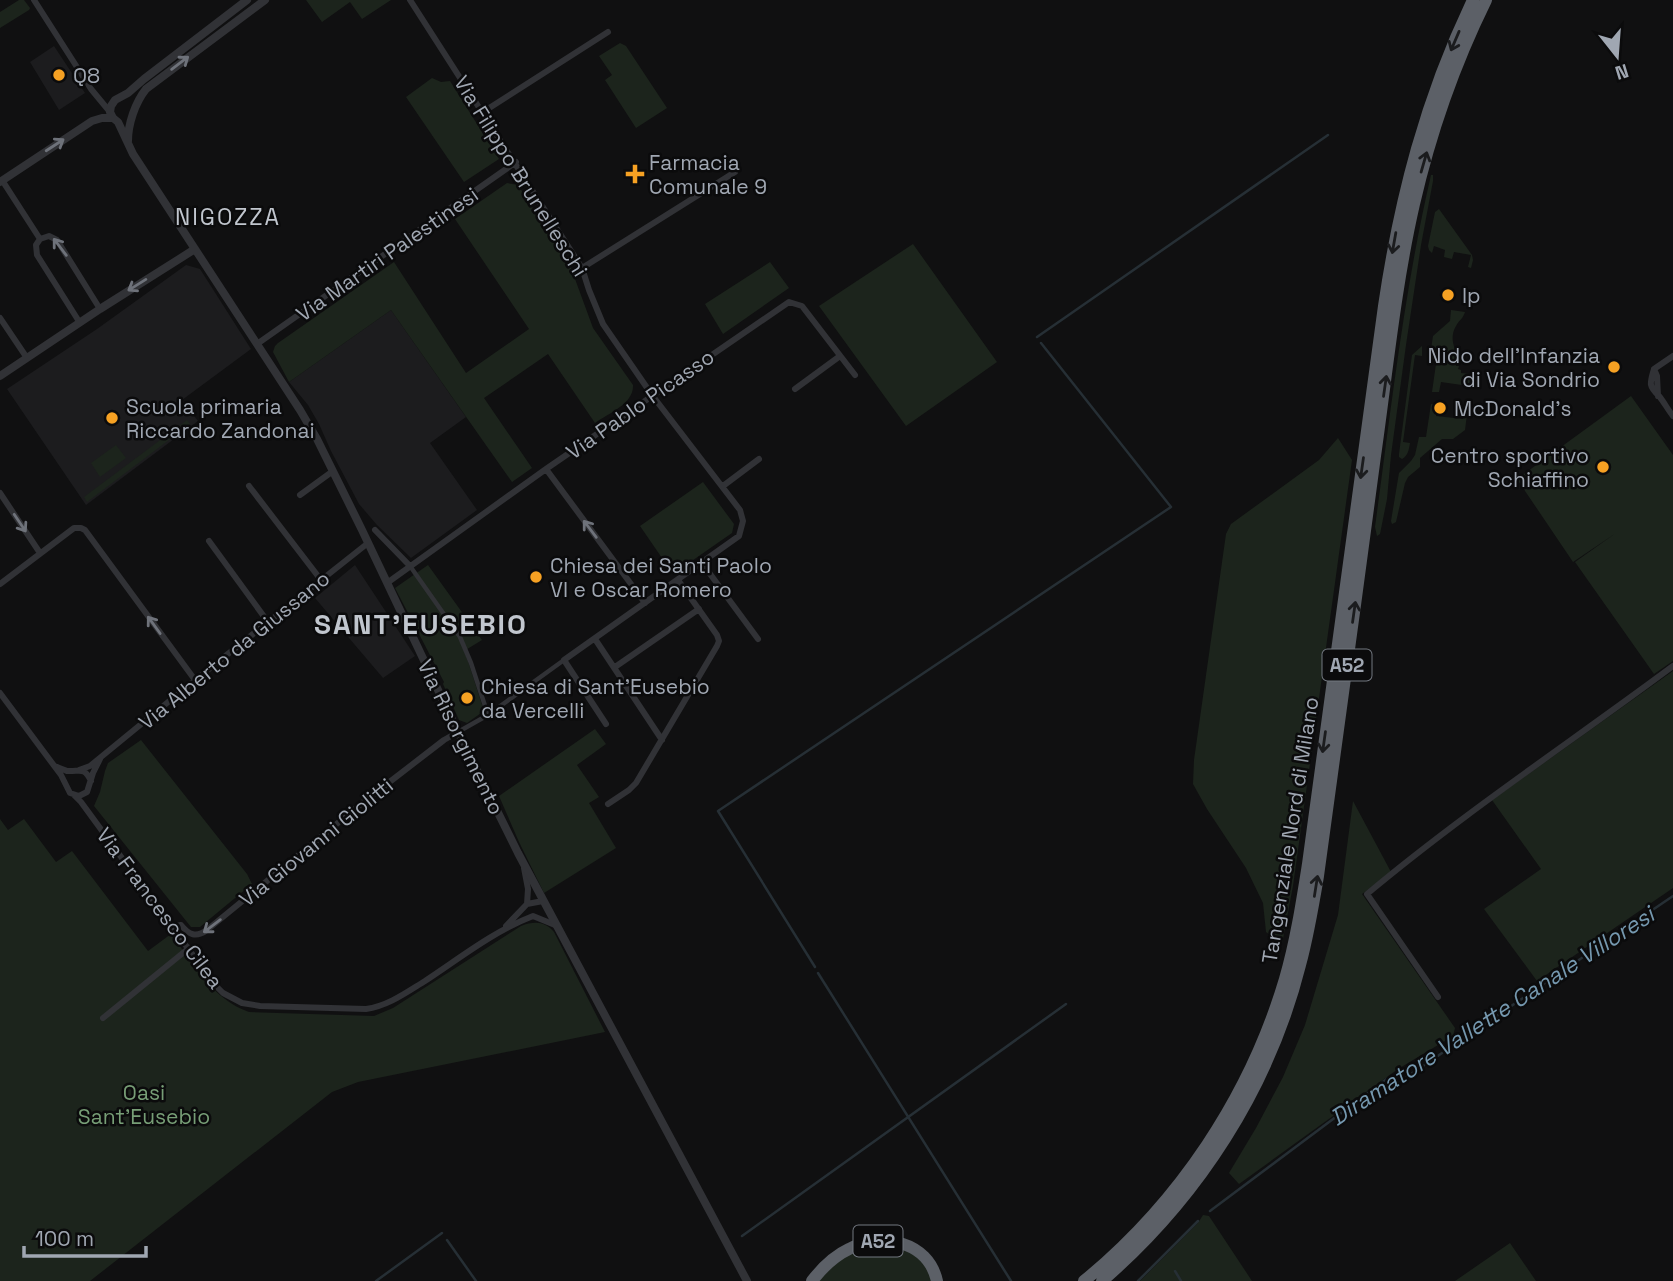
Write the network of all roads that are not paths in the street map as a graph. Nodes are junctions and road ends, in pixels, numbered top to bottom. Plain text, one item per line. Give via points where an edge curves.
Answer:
1 (34, 0) edge
2 (247, 0) edge
3 (265, 0) edge
4 (410, 0) edge
5 (1474, 0) edge
6 (1486, 0) edge
7 (608, 32) dead end
8 (97, 96) junction
9 (118, 99) junction
10 (483, 111) junction
11 (134, 115) junction
12 (114, 117) junction
13 (128, 144) junction
14 (516, 163) junction
15 (735, 172) dead end
16 (1, 181) edge
17 (40, 239) junction
18 (195, 248) junction
19 (582, 268) junction
20 (100, 309) junction
21 (0, 318) edge
22 (80, 323) junction
23 (257, 344) junction
24 (840, 356) junction
25 (1673, 356) edge
26 (27, 358) junction
27 (855, 375) dead end
28 (0, 376) edge
29 (795, 389) dead end
30 (652, 395) junction
31 (1673, 416) edge
32 (759, 459) dead end
33 (546, 469) junction
34 (333, 471) junction
35 (249, 486) dead end
36 (723, 486) junction
37 (0, 493) edge
38 (300, 495) dead end
39 (375, 530) dead end
40 (209, 541) dead end
41 (368, 543) junction
42 (40, 553) junction
43 (702, 563) junction
44 (410, 566) junction
45 (321, 580) junction
46 (678, 580) junction
47 (387, 583) junction
48 (0, 584) edge
49 (645, 603) junction
50 (699, 609) junction
51 (268, 622) junction
52 (595, 639) junction
53 (758, 639) dead end
54 (564, 660) junction
55 (1673, 666) edge
56 (615, 667) junction
57 (195, 680) junction
58 (0, 693) edge
59 (488, 715) junction
60 (606, 724) dead end
61 (458, 732) junction
62 (662, 740) junction
63 (101, 757) junction
64 (51, 763) junction
65 (76, 770) junction
66 (90, 781) junction
67 (65, 784) junction
68 (87, 792) junction
69 (74, 795) junction
70 (608, 804) dead end
71 (90, 815) junction
72 (523, 863) junction
73 (543, 902) junction
74 (527, 904) junction
75 (533, 916) junction
76 (555, 925) junction
77 (173, 927) junction
78 (502, 930) junction
79 (189, 948) junction
80 (1438, 997) dead end
81 (103, 1018) dead end
82 (1126, 1260) junction
83 (746, 1281) edge
84 (812, 1281) edge
85 (937, 1281) edge
86 (1084, 1281) edge
87 (1102, 1281) edge
88 (1111, 1281) edge

1 - 8 street, Via Risorgimento
2 - 9 street
11 -> 3 street via 149,87
4 - 10 street, Via Filippo Brunelleschi
5 -> 86 highway, Tangenziale Nord di Milano / A52 via 1427,114 1396,231 1304,891 1285,978 1254,1063 1210,1141 1156,1212
82 -> 6 highway, Tangenziale Nord di Milano / A52 via 1175,1207 1224,1141 1263,1069 1295,984 1318,876 1410,223 1440,110
7 - 10 street
8 - 9 street
8 - 12 street, Via Risorgimento
9 - 11 street via 132,101
9 - 12 street via 111,106
10 - 14 street, Via Filippo Brunelleschi
11 - 12 street via 126,122
11 - 13 street
12 - 13 street, Via Risorgimento
16 -> 12 street via 92,121
13 - 18 street, Via Risorgimento
14 - 19 street, Via Filippo Brunelleschi
14 - 23 street, Via Martiri Palestinesi
15 - 19 street
16 - 17 street
20 -> 17 street via 57,240 51,236
17 - 22 street via 37,255
18 -> 20 street
18 - 23 street, Via Risorgimento
19 - 30 street, Via Filippo Brunelleschi via 603,324
20 - 22 street
21 - 26 street
22 - 26 street
23 - 34 street, Via Risorgimento
24 - 27 street, Via Pablo Picasso
24 - 29 street
24 - 30 street, Via Pablo Picasso via 802,306 789,302
25 - 31 street via 1654,369 1651,387
26 - 28 street
30 - 33 street, Via Pablo Picasso
30 - 36 street, Via Filippo Brunelleschi
32 - 36 street
33 - 44 street, Via Pablo Picasso
49 -> 33 street
34 - 38 street
34 - 41 street, Via Risorgimento
35 - 45 street
36 - 43 street, Via Filippo Brunelleschi via 740,510 743,527 739,536
37 -> 42 street
39 - 44 street
40 - 51 street
41 - 45 street, Via Alberto da Giussano
41 - 47 street, Via Risorgimento
42 - 48 street
57 -> 42 street via 85,530 74,528
43 - 46 street
43 - 53 street
44 - 47 street, Via Pablo Picasso
44 - 59 street via 460,637
45 - 51 street, Via Alberto da Giussano
46 - 49 street
46 - 50 street
47 - 61 street, Via Risorgimento
49 - 52 street
50 - 56 street
50 - 62 street via 719,641
51 - 57 street, Via Alberto da Giussano
52 - 54 street
52 - 56 street
54 - 59 street
54 - 60 street
55 - 80 street via 1519,776 1367,894
56 - 62 street
57 - 63 street, Via Alberto da Giussano
58 - 64 street
59 - 61 street
61 - 72 street, Via Risorgimento
61 -> 77 street, Via Giovanni Giolitti via 361,804 208,930 194,935 181,925
62 - 70 street via 636,783
63 - 65 street, Via Alberto da Giussano
63 - 66 street, Via Alberto da Giussano
64 - 65 street
64 - 67 street
65 - 66 street
65 - 67 street
66 - 68 street
67 - 69 street
68 - 69 street
68 - 71 street, Via Francesco Cilea
69 - 71 street, Via Francesco Cilea
71 - 77 street, Via Francesco Cilea
72 - 73 street, Via Risorgimento
72 - 74 street
73 - 74 street
73 - 75 street, Via Francesco Cilea
73 - 76 street, Via Risorgimento
74 - 78 street, Via Francesco Cilea
75 - 76 street
75 - 78 street, Via Francesco Cilea
76 - 83 street, Via Risorgimento
77 - 79 street, Via Francesco Cilea
78 - 79 street, Via Francesco Cilea via 390,1002 366,1009 242,1003 214,984
79 - 81 street
82 - 87 highway, Tangenziale Nord di Milano / A52
82 - 88 highway, A52
84 - 85 highway, A52 via 849,1249 884,1240 917,1250

